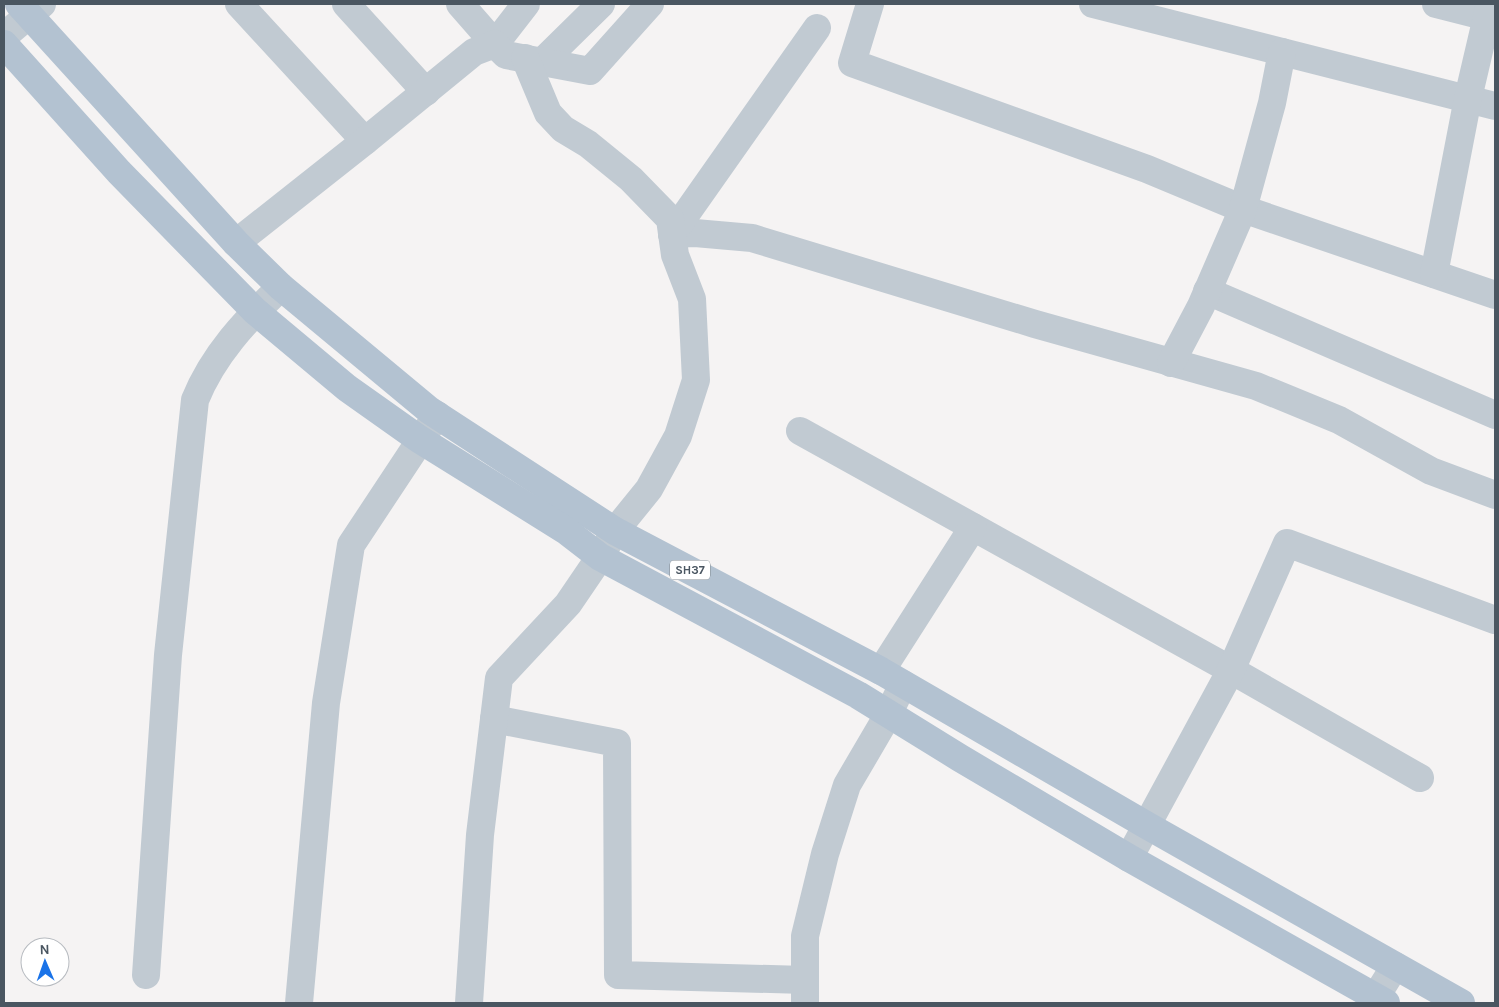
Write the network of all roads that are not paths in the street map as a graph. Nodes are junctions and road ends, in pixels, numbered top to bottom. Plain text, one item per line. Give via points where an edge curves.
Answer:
1 (239, 4) edge
2 (346, 4) edge
3 (460, 4) edge
4 (526, 4) edge
5 (601, 4) edge
6 (650, 4) edge
7 (870, 4) edge
8 (1093, 4) edge
9 (1436, 4) edge
10 (30, 8) edge
11 (1490, 13) edge
12 (818, 28) dead end
13 (4, 36) edge
14 (4, 44) edge
15 (495, 44) junction
16 (1282, 52) junction
17 (533, 60) junction
18 (426, 92) junction
19 (1468, 98) junction
20 (1495, 106) edge
21 (365, 141) junction
22 (1243, 208) junction
23 (672, 234) junction
24 (236, 243) junction
25 (1434, 274) junction
26 (281, 287) junction
27 (1207, 291) junction
28 (1495, 295) edge
29 (255, 311) junction
30 (1171, 363) junction
31 (437, 415) junction
32 (1495, 415) edge
33 (800, 431) dead end
34 (420, 439) junction
35 (1495, 495) edge
36 (973, 527) junction
37 (615, 531) junction
38 (600, 557) junction
39 (1495, 620) edge
40 (1231, 670) junction
41 (892, 678) junction
42 (888, 715) junction
43 (494, 718) junction
44 (1420, 778) dead end
45 (1148, 826) junction
46 (1130, 858) junction
47 (1395, 966) junction
48 (146, 975) dead end
49 (805, 992) edge
50 (1378, 1001) edge
51 (299, 1003) edge
52 (304, 1003) edge
53 (469, 1003) edge
54 (1461, 1003) edge

1 - 21 street
2 - 18 street
3 - 15 street
4 - 15 street
5 - 17 street
6 - 17 street via 590,71
7 - 22 street via 852,63 1147,169
8 - 16 street
9 - 11 street
10 - 13 street
10 - 24 main road, SH37
11 - 19 street
12 - 23 street
14 - 29 main road, SH37 via 119,172
15 - 17 street via 506,55
15 - 18 street via 474,52
16 - 19 street
16 - 22 street via 1272,103
17 - 23 street via 548,113 631,179 670,219
18 - 21 street
19 - 20 street
19 - 25 street
21 - 24 street
22 - 25 street
22 - 27 street
23 - 30 street via 695,232 752,238
23 - 37 street via 675,255 692,299 696,380 678,436 649,489
24 - 26 main road, SH37
25 - 28 street
26 - 29 street
26 - 31 main road, SH37
27 - 30 street
27 - 32 street
29 - 34 main road, SH37 via 347,388
29 - 48 street via 220,354 194,400 168,655
30 - 35 street via 1256,386 1339,420 1431,471
31 - 34 street
31 - 37 main road, SH37
33 - 36 street
34 - 38 main road, SH37 via 564,530
34 - 51 street via 351,545 326,703
36 - 40 street
36 - 41 street
37 - 38 street
37 - 41 main road, SH37
38 - 42 main road, SH37 via 858,695
38 - 43 street via 568,604 499,678
39 - 40 street via 1287,543
40 - 44 street
40 - 45 street
41 - 42 street
41 - 45 main road, SH37
42 - 46 main road, SH37
42 - 49 street via 847,785 824,854 805,936
43 - 49 street via 617,743 618,975
43 - 53 street via 480,835
45 - 46 street
45 - 47 main road, SH37
46 - 50 main road, SH37
47 - 50 street
47 - 54 main road, SH37
51 - 52 street

